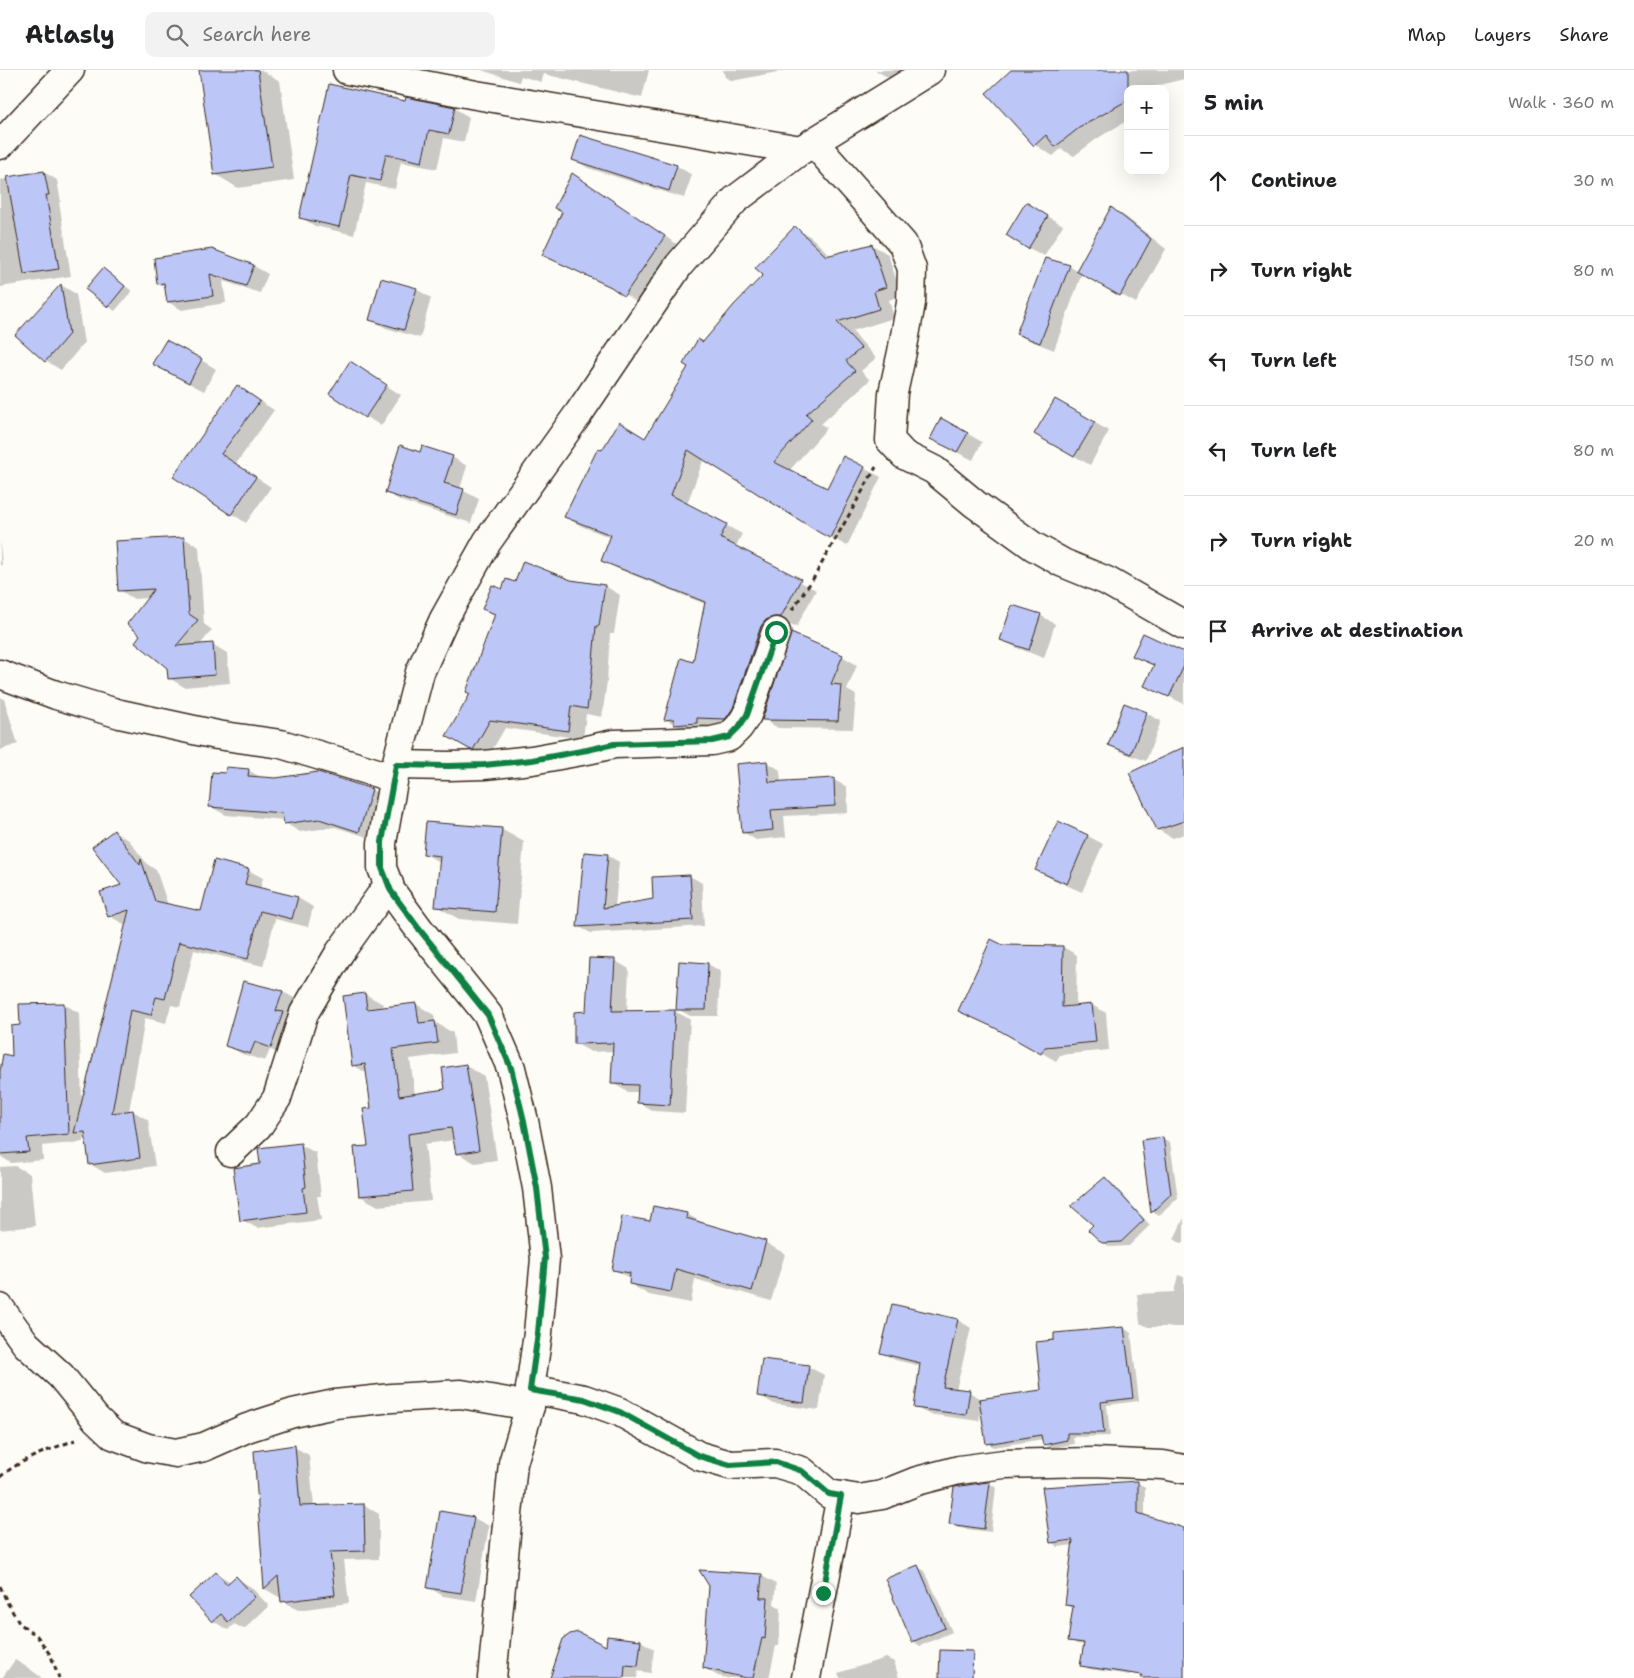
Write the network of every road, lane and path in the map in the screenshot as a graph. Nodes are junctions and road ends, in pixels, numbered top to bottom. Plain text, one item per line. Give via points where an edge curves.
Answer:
1 (70, 70) edge
2 (347, 70) edge
3 (930, 70) edge
4 (0, 145) edge
5 (808, 147) junction
6 (890, 440) junction
7 (1184, 625) edge
8 (776, 632) joint
9 (0, 674) edge
10 (395, 771) junction
11 (389, 884) junction
12 (231, 1152) dead end
13 (0, 1308) edge
14 (530, 1398) junction
15 (104, 1427) junction
16 (1184, 1470) edge
17 (0, 1477) edge
18 (841, 1496) junction
19 (0, 1586) edge
20 (59, 1678) edge
21 (492, 1678) edge
22 (806, 1678) edge

1 - 4 street
2 - 5 street via 476,95
3 - 5 street
5 - 6 street via 903,244 912,269 911,303 893,393
5 - 10 street via 735,200 678,265 579,413 487,542 444,619 420,672
6 - 7 street via 904,455 934,470 1033,546 1063,563 1107,581
6 - 8 path via 813,579
8 - 10 street via 747,715 729,737 712,741 614,744 532,760
9 - 10 street via 120,714 217,735 281,744
10 - 11 street via 382,842 382,868
11 - 12 street via 340,952 304,1013 277,1098 259,1125
11 - 14 street via 419,929 488,1015 511,1068 537,1188 545,1258
13 - 15 street via 26,1344 60,1376
14 - 15 street via 462,1394 335,1404 293,1413 246,1428 204,1447 176,1453 148,1448 114,1435
14 - 18 street via 584,1399 620,1412 699,1456 730,1465 776,1462 802,1471 829,1494
14 - 21 street via 513,1463
15 - 17 path via 43,1452 10,1468
16 - 18 street via 1163,1464 1004,1464 925,1478 882,1495 859,1499
18 - 22 street
19 - 20 path via 19,1623 38,1636 51,1656

